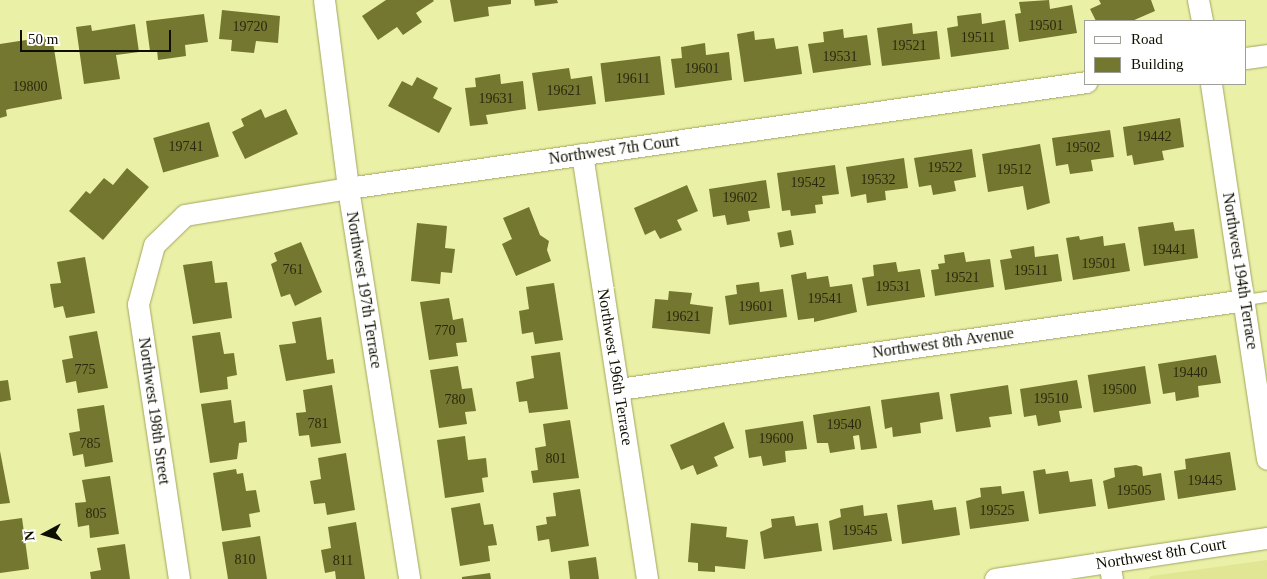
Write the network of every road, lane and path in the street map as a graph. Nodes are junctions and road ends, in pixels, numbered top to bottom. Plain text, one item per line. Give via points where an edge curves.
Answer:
1 (324, 0) edge
2 (1198, 0) edge
3 (1202, 20) edge
4 (1267, 55) edge
5 (1247, 58) edge
6 (1084, 82) edge
7 (1212, 85) edge
8 (582, 154) junction
9 (348, 188) junction
10 (154, 246) joint
11 (1267, 297) edge
12 (1245, 300) junction
13 (619, 390) junction
14 (1267, 459) edge
15 (1267, 538) edge
16 (1110, 570) edge
17 (179, 579) edge
18 (409, 579) edge
19 (647, 579) edge
20 (995, 579) edge

1 - 9 street, Northwest 197th Terrace
2 - 3 street
4 - 5 street
6 - 8 street, Northwest 7th Court
7 - 12 street, Northwest 194th Terrace
8 - 9 street, Northwest 7th Court
8 - 13 street, Northwest 196th Terrace
9 - 10 street, Northwest 7th Court via 185,215
9 - 18 street, Northwest 197th Terrace
10 - 17 street, Northwest 198th Street via 138,304
11 - 12 lane, Northwest 8th Avenue
12 - 13 street, Northwest 8th Avenue
12 - 14 street, Northwest 194th Terrace
13 - 19 street, Northwest 196th Terrace
15 - 16 street, Northwest 8th Court
16 - 20 street, Northwest 8th Court

